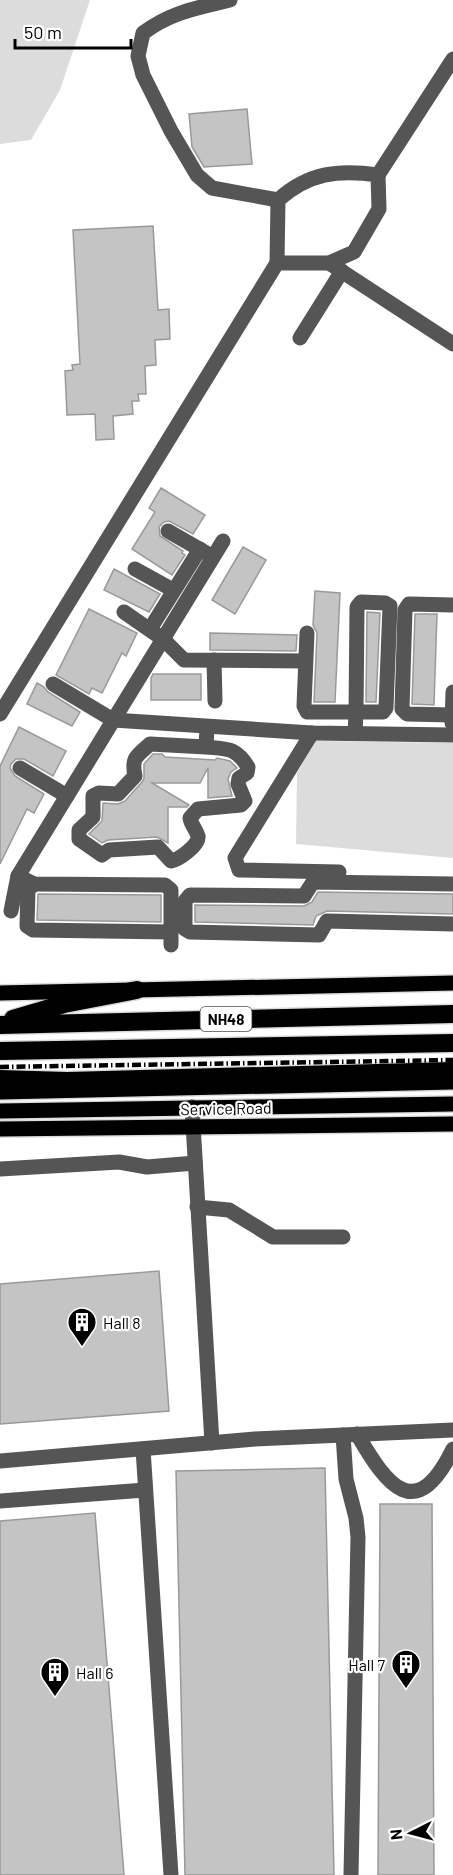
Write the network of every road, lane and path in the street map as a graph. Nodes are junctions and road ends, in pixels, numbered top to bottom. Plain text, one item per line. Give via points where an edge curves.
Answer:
1 (230, 0) edge
2 (453, 59) edge
3 (378, 175) junction
4 (278, 200) junction
5 (277, 263) junction
6 (335, 267) junction
7 (300, 338) dead end
8 (453, 344) edge
9 (168, 531) dead end
10 (223, 541) dead end
11 (207, 553) junction
12 (135, 569) dead end
13 (173, 590) junction
14 (453, 605) edge
15 (124, 612) dead end
16 (150, 629) junction
17 (307, 633) dead end
18 (163, 639) junction
19 (214, 660) junction
20 (305, 661) junction
21 (53, 684) dead end
22 (453, 693) edge
23 (214, 701) dead end
24 (356, 712) junction
25 (0, 714) edge
26 (452, 715) edge
27 (113, 720) junction
28 (207, 727) junction
29 (312, 733) junction
30 (355, 734) junction
31 (452, 735) edge
32 (206, 747) junction
33 (20, 768) dead end
34 (67, 796) junction
35 (453, 875) edge
36 (18, 876) junction
37 (34, 884) junction
38 (453, 884) edge
39 (11, 911) dead end
40 (453, 924) edge
41 (453, 983) edge
42 (137, 990) junction
43 (0, 993) edge
44 (453, 1014) edge
45 (0, 1024) edge
46 (453, 1043) edge
47 (0, 1051) edge
48 (453, 1071) edge
49 (0, 1079) edge
50 (453, 1082) edge
51 (0, 1092) edge
52 (453, 1104) edge
53 (192, 1107) junction
54 (264, 1107) junction
55 (0, 1111) edge
56 (453, 1124) edge
57 (265, 1125) junction
58 (192, 1126) junction
59 (0, 1130) edge
60 (195, 1163) junction
61 (0, 1169) edge
62 (197, 1207) junction
63 (343, 1237) dead end
64 (453, 1430) edge
65 (350, 1435) junction
66 (212, 1443) junction
67 (142, 1449) junction
68 (453, 1449) edge
69 (0, 1461) edge
70 (145, 1490) junction
71 (0, 1501) edge
72 (171, 1875) edge
73 (351, 1875) edge

1 - 4 street via 174,14 154,25 143,33 138,56 143,75 197,175 212,188
2 - 3 street
3 - 4 street via 352,171 327,174 293,187
3 - 6 street via 379,210 354,252
4 - 5 street
5 - 6 street
5 - 25 street
6 - 7 street
6 - 8 street
9 - 11 street
10 - 11 street
11 - 13 street
11 - 18 street
12 - 13 street
13 - 16 street
14 - 26 street via 409,604 405,610 402,709 407,714
15 - 16 street
16 - 18 street
17 - 20 street
18 - 19 street via 184,660
18 - 27 street
19 - 20 street
19 - 23 street
20 - 24 street via 307,712
21 - 27 street
22 - 26 street
24 - 24 street via 357,607 361,602 385,603 390,606 386,708 383,712
24 - 30 street
26 - 31 street
27 - 28 street
27 - 34 street
28 - 29 street
28 - 32 street
29 - 30 street
29 - 35 street via 235,858 238,870
30 - 31 street
32 - 32 street via 231,749 244,761 247,772 238,784 244,801 241,805 198,809 190,818 197,842 178,860 171,861 158,847 110,850 102,855 80,839 79,830 93,817 93,796 118,794 135,776 135,758 150,744
33 - 34 street
34 - 36 street
36 - 37 street
36 - 39 street
37 - 37 street via 165,885 171,890 171,938 33,930 27,926 28,890
38 - 40 street via 314,882 304,896 190,896 185,901 185,929 319,935 327,921
41 - 42 main road
42 - 43 main road
42 - 45 highway via 64,1004
44 - 45 highway, NH48
46 - 47 highway, NH48
48 - 49 highway
50 - 51 main road
52 - 54 main road
53 - 54 main road
53 - 55 main road
53 - 58 street
54 - 57 main road
56 - 57 main road, Service Road
57 - 58 main road, Service Road
58 - 59 main road, Service Road
58 - 60 street
60 - 61 street via 147,1167 118,1162
60 - 62 street
62 - 63 street via 229,1210 273,1237
62 - 66 street
64 - 65 street
65 - 66 street
65 - 68 street via 389,1480 414,1493 432,1482
65 - 73 street via 346,1479 358,1538
66 - 67 street
67 - 69 street
67 - 70 street
70 - 71 street
70 - 72 street

